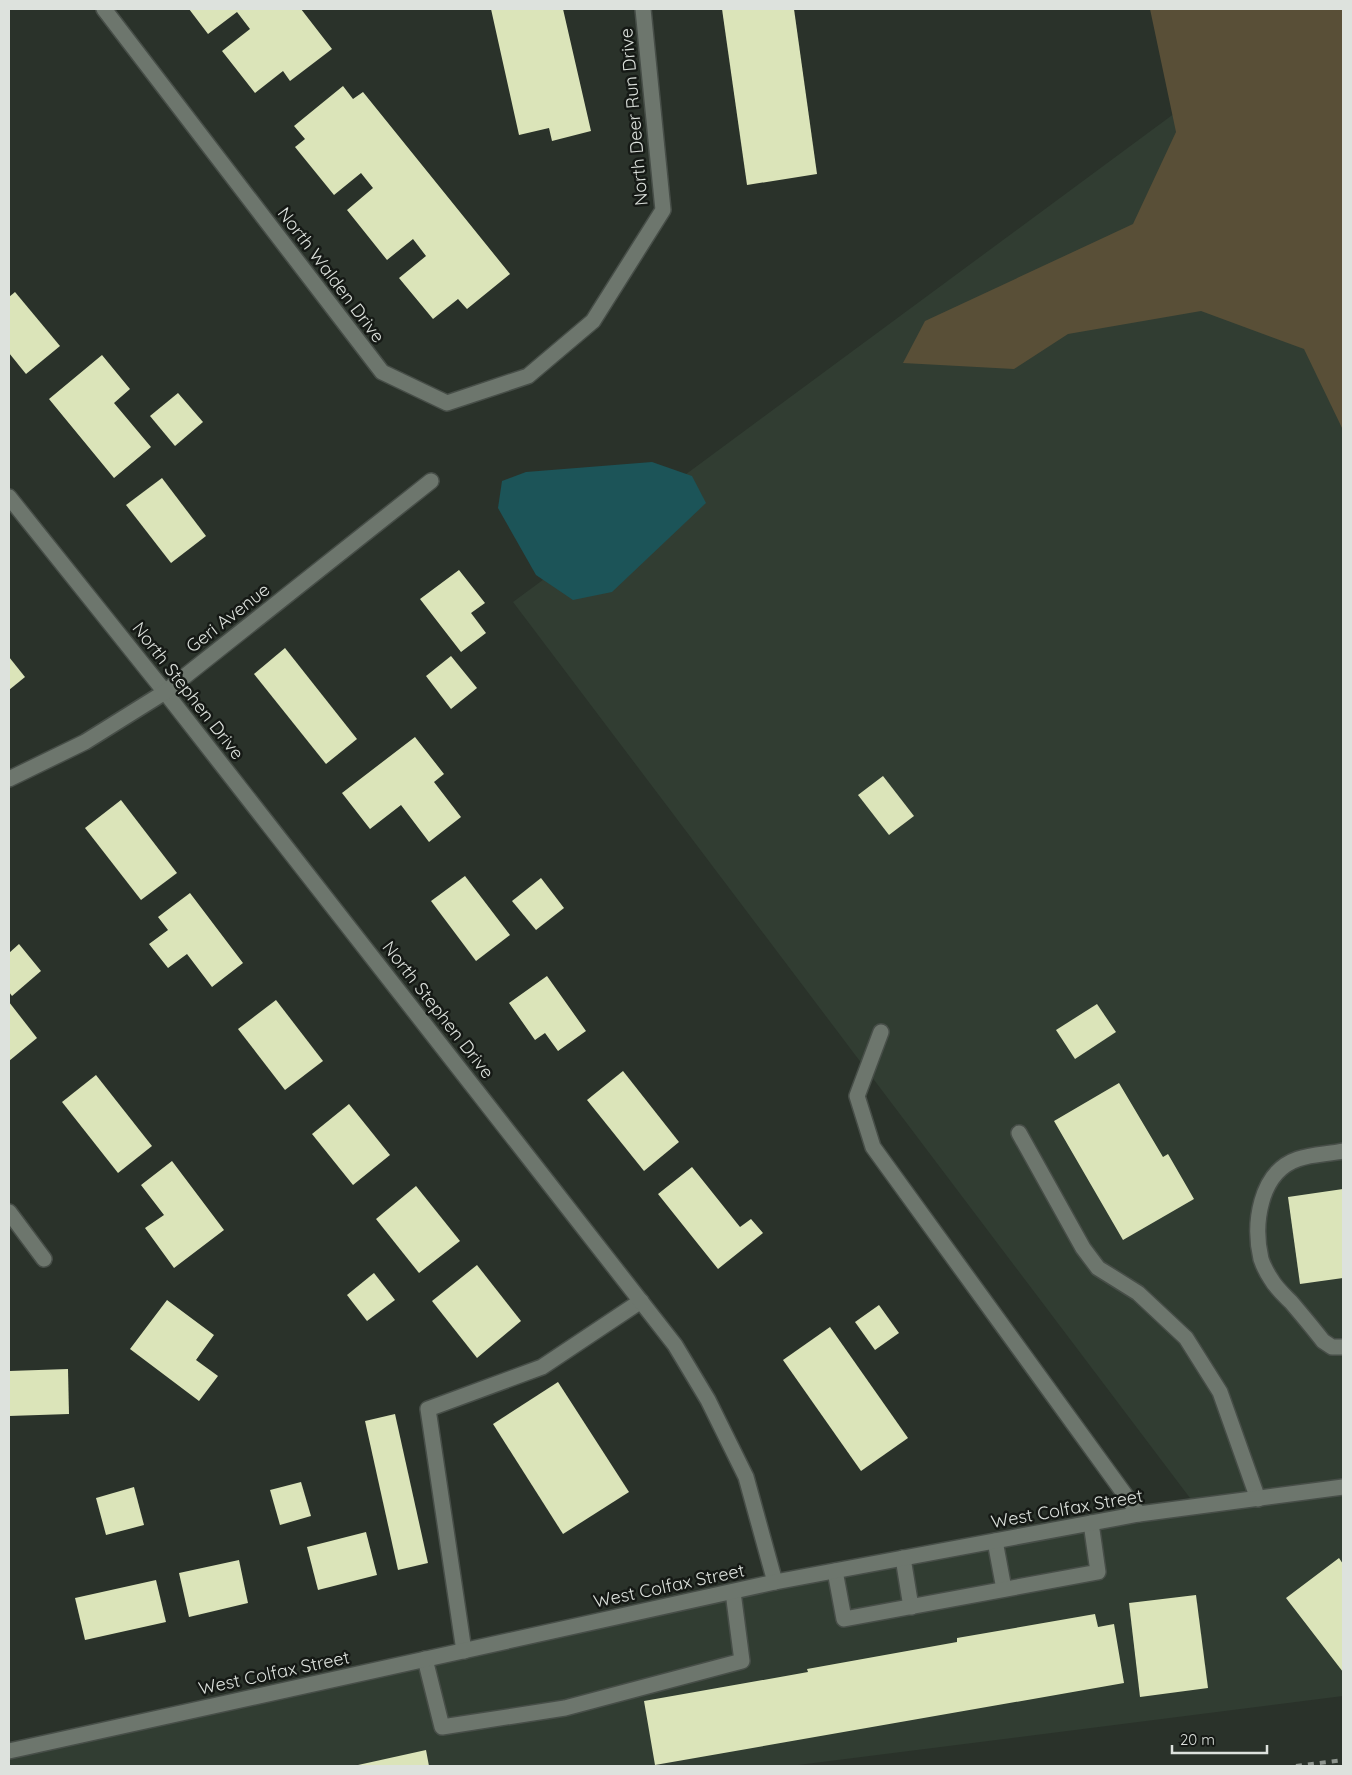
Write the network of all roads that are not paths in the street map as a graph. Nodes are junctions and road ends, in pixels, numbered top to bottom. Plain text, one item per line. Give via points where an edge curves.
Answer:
1 (104, 9) edge
2 (643, 9) edge
3 (593, 321) joint
4 (431, 481) dead end
5 (9, 497) edge
6 (165, 692) junction
7 (9, 779) edge
8 (881, 1032) dead end
9 (1020, 1132) dead end
10 (1343, 1151) edge
11 (9, 1212) edge
12 (44, 1259) dead end
13 (641, 1301) junction
14 (1343, 1347) edge
15 (1343, 1487) edge
16 (1258, 1499) junction
17 (1139, 1514) junction
18 (1091, 1524) junction
19 (996, 1541) junction
20 (903, 1558) junction
21 (835, 1571) junction
22 (775, 1582) junction
23 (1004, 1589) junction
24 (733, 1592) junction
25 (911, 1607) junction
26 (464, 1651) junction
27 (425, 1660) junction
28 (9, 1751) edge

1 - 3 street, North Walden Drive via 382,372 447,403 528,376
2 - 3 street, North Deer Run Drive via 663,210
4 - 6 street, Geri Avenue
5 - 6 street, North Stephen Drive
6 - 7 street, Geri Avenue via 85,742
6 - 13 street, North Stephen Drive
8 - 17 street via 857,1096 873,1147
9 - 16 street via 1083,1248 1098,1268 1138,1293 1186,1338 1220,1392
10 - 14 street via 1297,1159 1284,1167 1268,1186 1258,1219 1261,1260 1272,1281 1323,1341 1332,1347
11 - 12 street
13 - 22 street, North Stephen Drive via 675,1345 708,1400 746,1477
13 - 26 street via 542,1367 428,1409
15 - 16 street, West Colfax Street
16 - 17 street, West Colfax Street
17 - 18 street, West Colfax Street
18 - 19 street, West Colfax Street
18 - 23 street via 1098,1572
19 - 20 street, West Colfax Street
19 - 23 street
20 - 21 street, West Colfax Street
20 - 25 street
21 - 22 street, West Colfax Street
21 - 25 street via 844,1619
22 - 24 street, West Colfax Street
23 - 25 street
24 - 26 street, West Colfax Street
24 - 27 street via 742,1661 565,1708 442,1726
26 - 27 street, West Colfax Street
27 - 28 street, West Colfax Street

